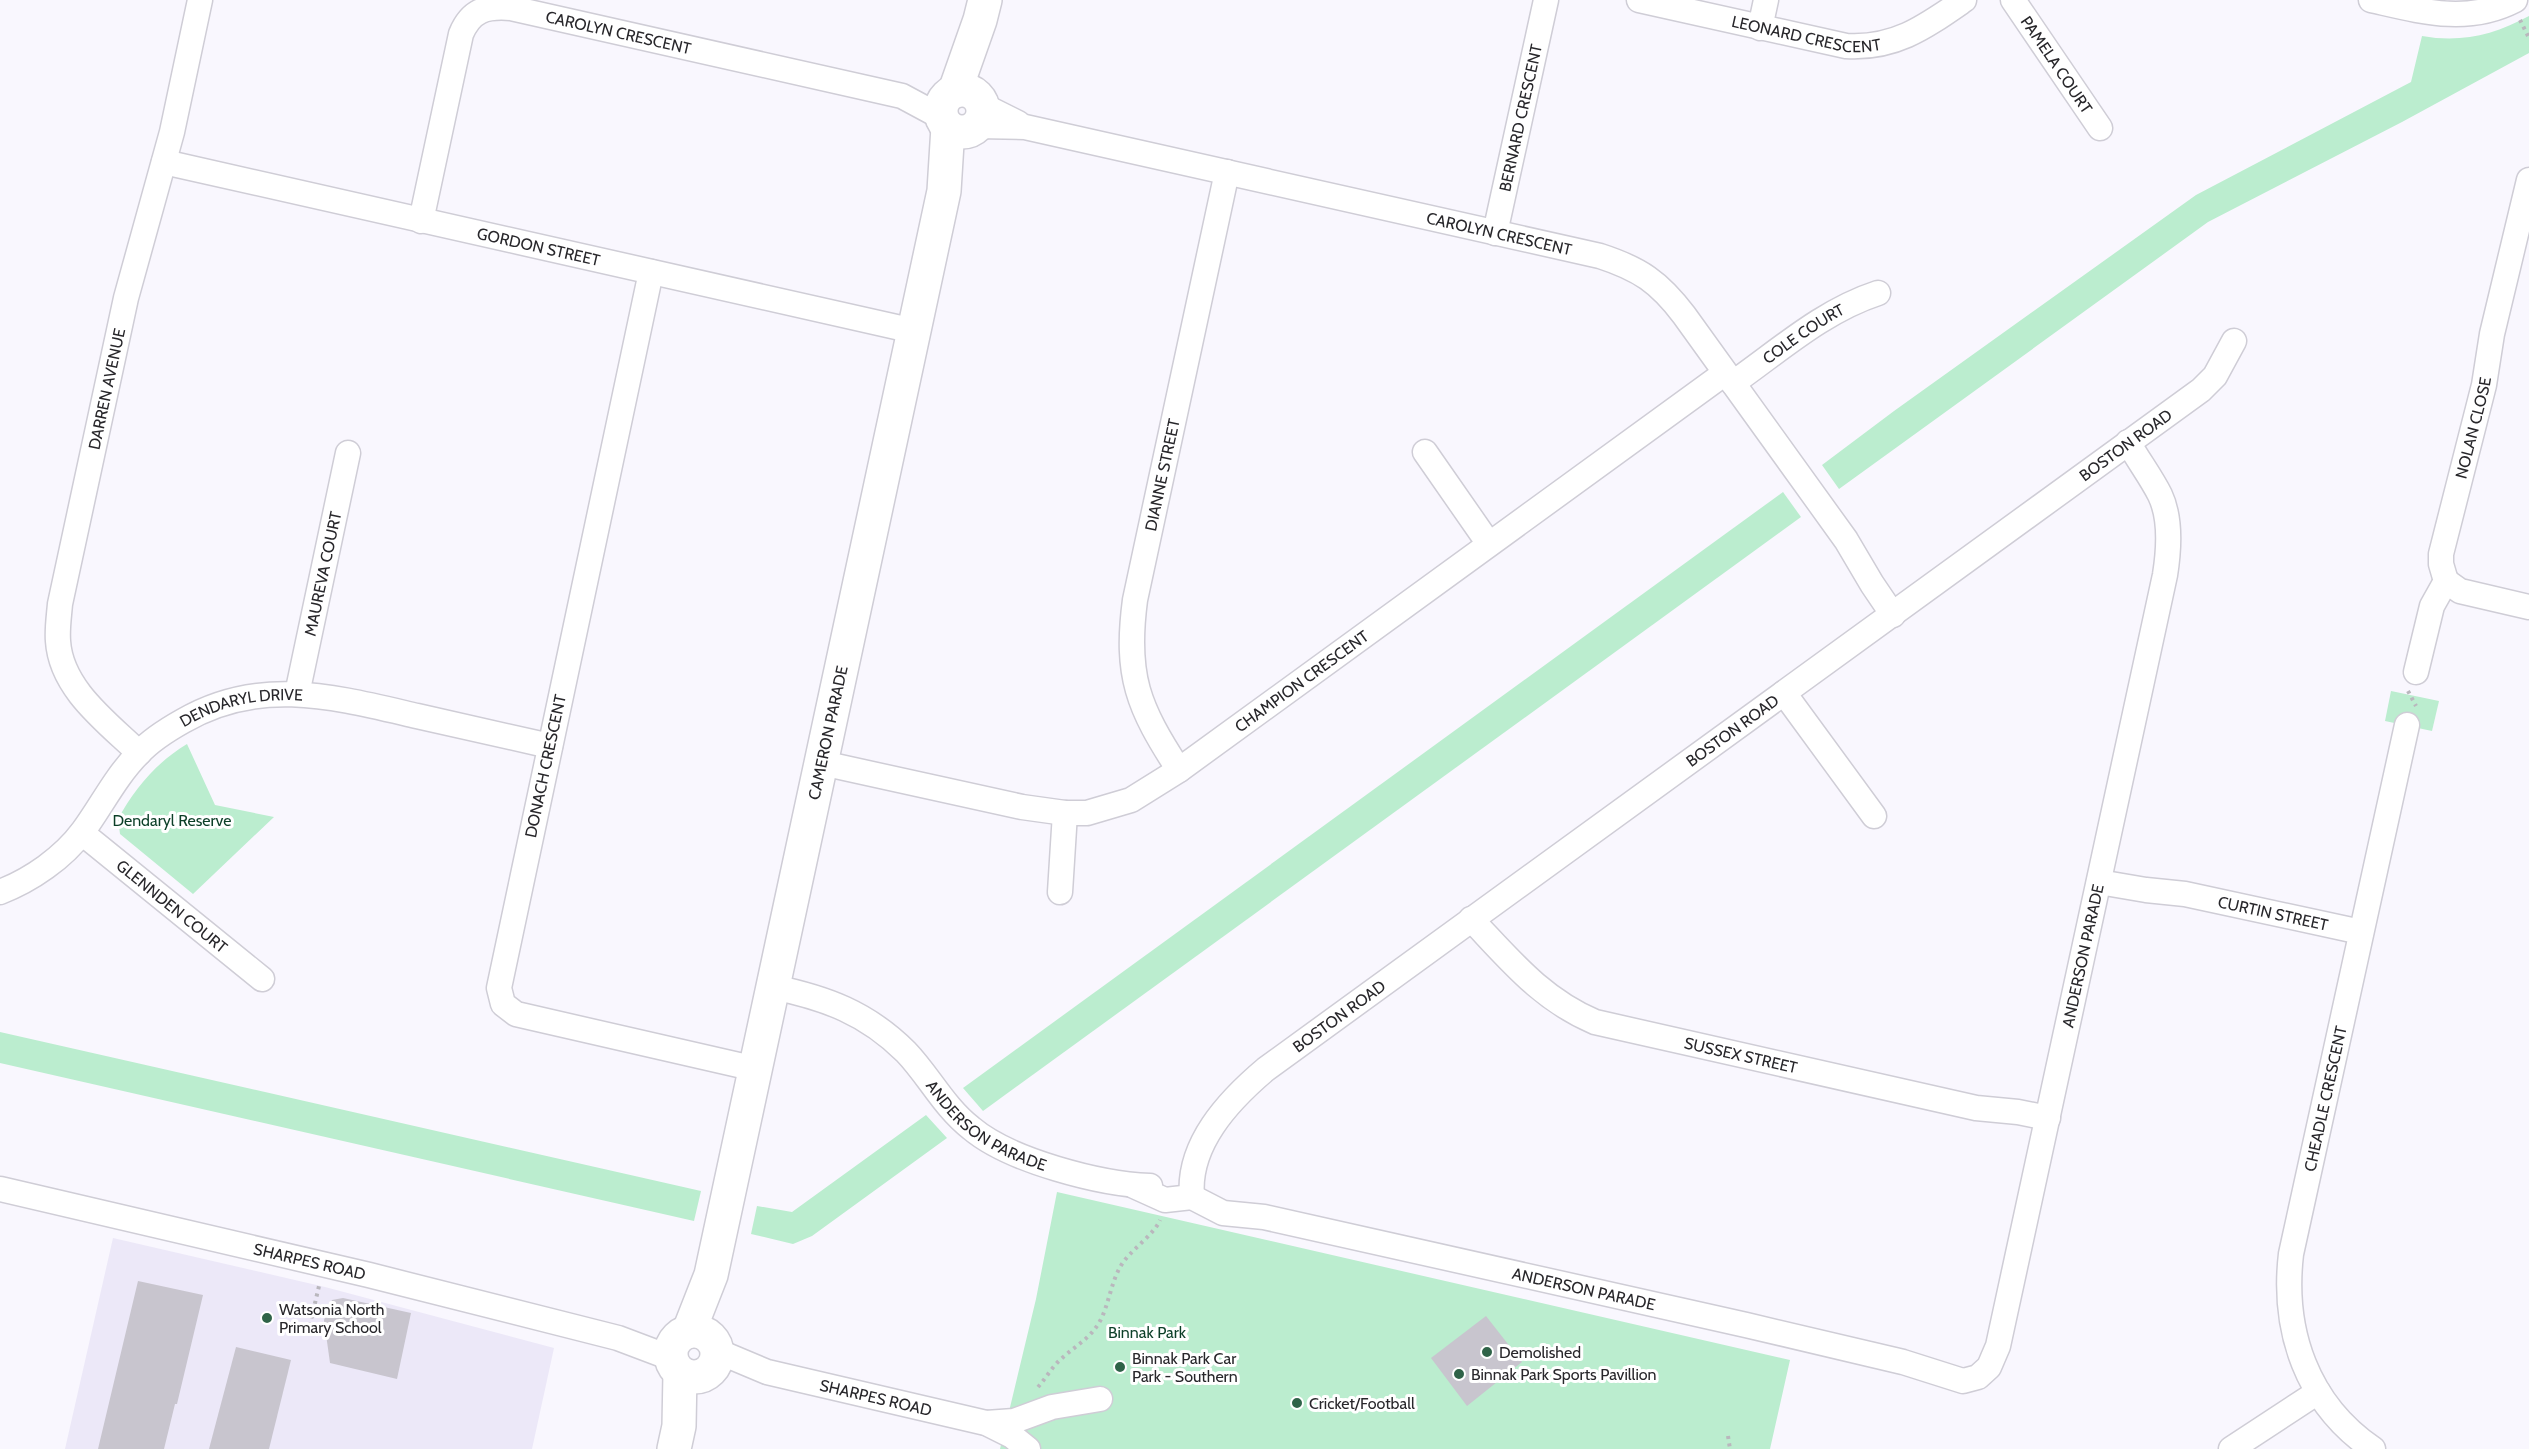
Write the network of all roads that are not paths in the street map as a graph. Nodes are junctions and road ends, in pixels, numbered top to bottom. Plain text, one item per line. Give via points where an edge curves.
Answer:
1 (200, 0) edge
2 (1546, 0) edge
3 (1639, 0) edge
4 (1766, 0) edge
5 (1964, 0) edge
6 (2013, 0) edge
7 (2371, 0) edge
8 (982, 10) edge
9 (2517, 10) edge
10 (1760, 28) junction
11 (962, 111) junction
12 (2100, 128) dead end
13 (164, 162) junction
14 (1227, 172) junction
15 (2529, 180) edge
16 (421, 221) junction
17 (1495, 233) junction
18 (651, 272) junction
19 (1878, 293) dead end
20 (914, 331) junction
21 (2234, 341) dead end
22 (1729, 378) junction
23 (2122, 446) junction
24 (1425, 452) dead end
25 (348, 453) dead end
26 (1489, 544) junction
27 (2446, 581) junction
28 (2529, 608) edge
29 (1898, 611) junction
30 (2416, 672) dead end
31 (1784, 693) junction
32 (297, 694) junction
33 (2407, 725) dead end
34 (549, 746) junction
35 (139, 753) junction
36 (822, 763) junction
37 (1179, 770) junction
38 (1065, 813) junction
39 (1874, 816) dead end
40 (82, 833) junction
41 (2101, 875) junction
42 (0, 892) edge
43 (1060, 892) dead end
44 (1478, 914) junction
45 (2361, 932) junction
46 (262, 979) dead end
47 (772, 994) junction
48 (756, 1069) junction
49 (2046, 1124) junction
50 (1195, 1187) junction
51 (0, 1189) edge
52 (694, 1354) junction
53 (2318, 1392) junction
54 (1100, 1399) dead end
55 (986, 1423) junction
56 (676, 1437) edge
57 (1028, 1449) edge
58 (2231, 1449) edge
59 (2373, 1449) edge

1 - 13 street, DARREN AVENUE
2 - 17 street, BERNARD CRESCENT
3 - 10 street, LEONARD CRESCENT
4 - 10 street
5 - 10 street, LEONARD CRESCENT via 1913,33 1873,46 1846,46
6 - 12 street, PAMELA COURT
7 - 9 street via 2461,16
8 - 11 street, CAMERON PARADE
11 - 14 street, CAROLYN CRESCENT
11 - 16 street, CAROLYN CRESCENT via 511,8 487,8 471,16 461,34
11 - 20 street, CAMERON PARADE
13 - 16 street, GORDON STREET
13 - 35 street, DARREN AVENUE via 126,298 58,625 61,658 68,675 86,701
14 - 17 street, CAROLYN CRESCENT
14 - 37 street, DIANNE STREET via 1131,627 1138,695 1147,718
15 - 27 street, NOLAN CLOSE via 2492,334 2484,386 2441,554
16 - 18 street, GORDON STREET
17 - 22 street, CAROLYN CRESCENT via 1600,256 1642,273 1672,298
18 - 20 street, GORDON STREET
18 - 34 street, DONACH CRESCENT
19 - 22 street, COLE COURT via 1823,317
20 - 36 street, CAMERON PARADE
21 - 23 street, BOSTON ROAD via 2215,376 2201,390
22 - 26 street, CHAMPION CRESCENT
22 - 29 street, CAROLYN CRESCENT via 1846,540 1881,577
23 - 29 street, BOSTON ROAD
23 - 41 street, ANDERSON PARADE via 2160,496 2166,513 2167,542 2165,575
24 - 26 street
25 - 32 street, MAUREVA COURT
26 - 37 street, CHAMPION CRESCENT
27 - 28 street via 2460,591
27 - 30 street via 2432,606
29 - 31 street, BOSTON ROAD
31 - 39 street
31 - 44 street, BOSTON ROAD
32 - 34 street, DENDARYL DRIVE via 347,700
32 - 35 street, DENDARYL DRIVE via 266,693 221,703 164,732
33 - 45 street, CHEADLE CRESCENT
34 - 48 street, DONACH CRESCENT via 500,976 503,1004 530,1018
35 - 40 street, DENDARYL DRIVE
36 - 38 street, CHAMPION CRESCENT
36 - 47 street, CAMERON PARADE
37 - 38 street, CHAMPION CRESCENT via 1131,800 1087,813
38 - 43 street
40 - 42 street, DENDARYL DRIVE via 34,875
40 - 46 street, GLENNDEN COURT
41 - 45 street, CURTIN STREET via 2146,890 2185,894
41 - 49 street, ANDERSON PARADE
44 - 49 street, SUSSEX STREET via 1531,982 1556,1002 1595,1022 1976,1108 2015,1124
44 - 50 street, BOSTON ROAD via 1247,1086 1223,1114
45 - 53 street, CHEADLE CRESCENT via 2291,1254 2292,1330
47 - 48 street, CAMERON PARADE
47 - 50 street, ANDERSON PARADE via 835,1003 865,1022 905,1052 971,1129 1014,1154 1134,1186 1165,1200
48 - 52 street, CAMERON PARADE
49 - 50 street, ANDERSON PARADE via 1998,1346 1989,1367 1978,1377 1963,1381 1904,1362 1264,1217 1223,1213
51 - 52 street, SHARPES ROAD
52 - 55 street, SHARPES ROAD
52 - 56 street, CAMERON PARADE
53 - 58 street
53 - 59 street, CHEADLE CRESCENT via 2346,1427
54 - 55 street, SHARPES ROAD via 1052,1407 1014,1421
55 - 57 street, SHARPES ROAD

